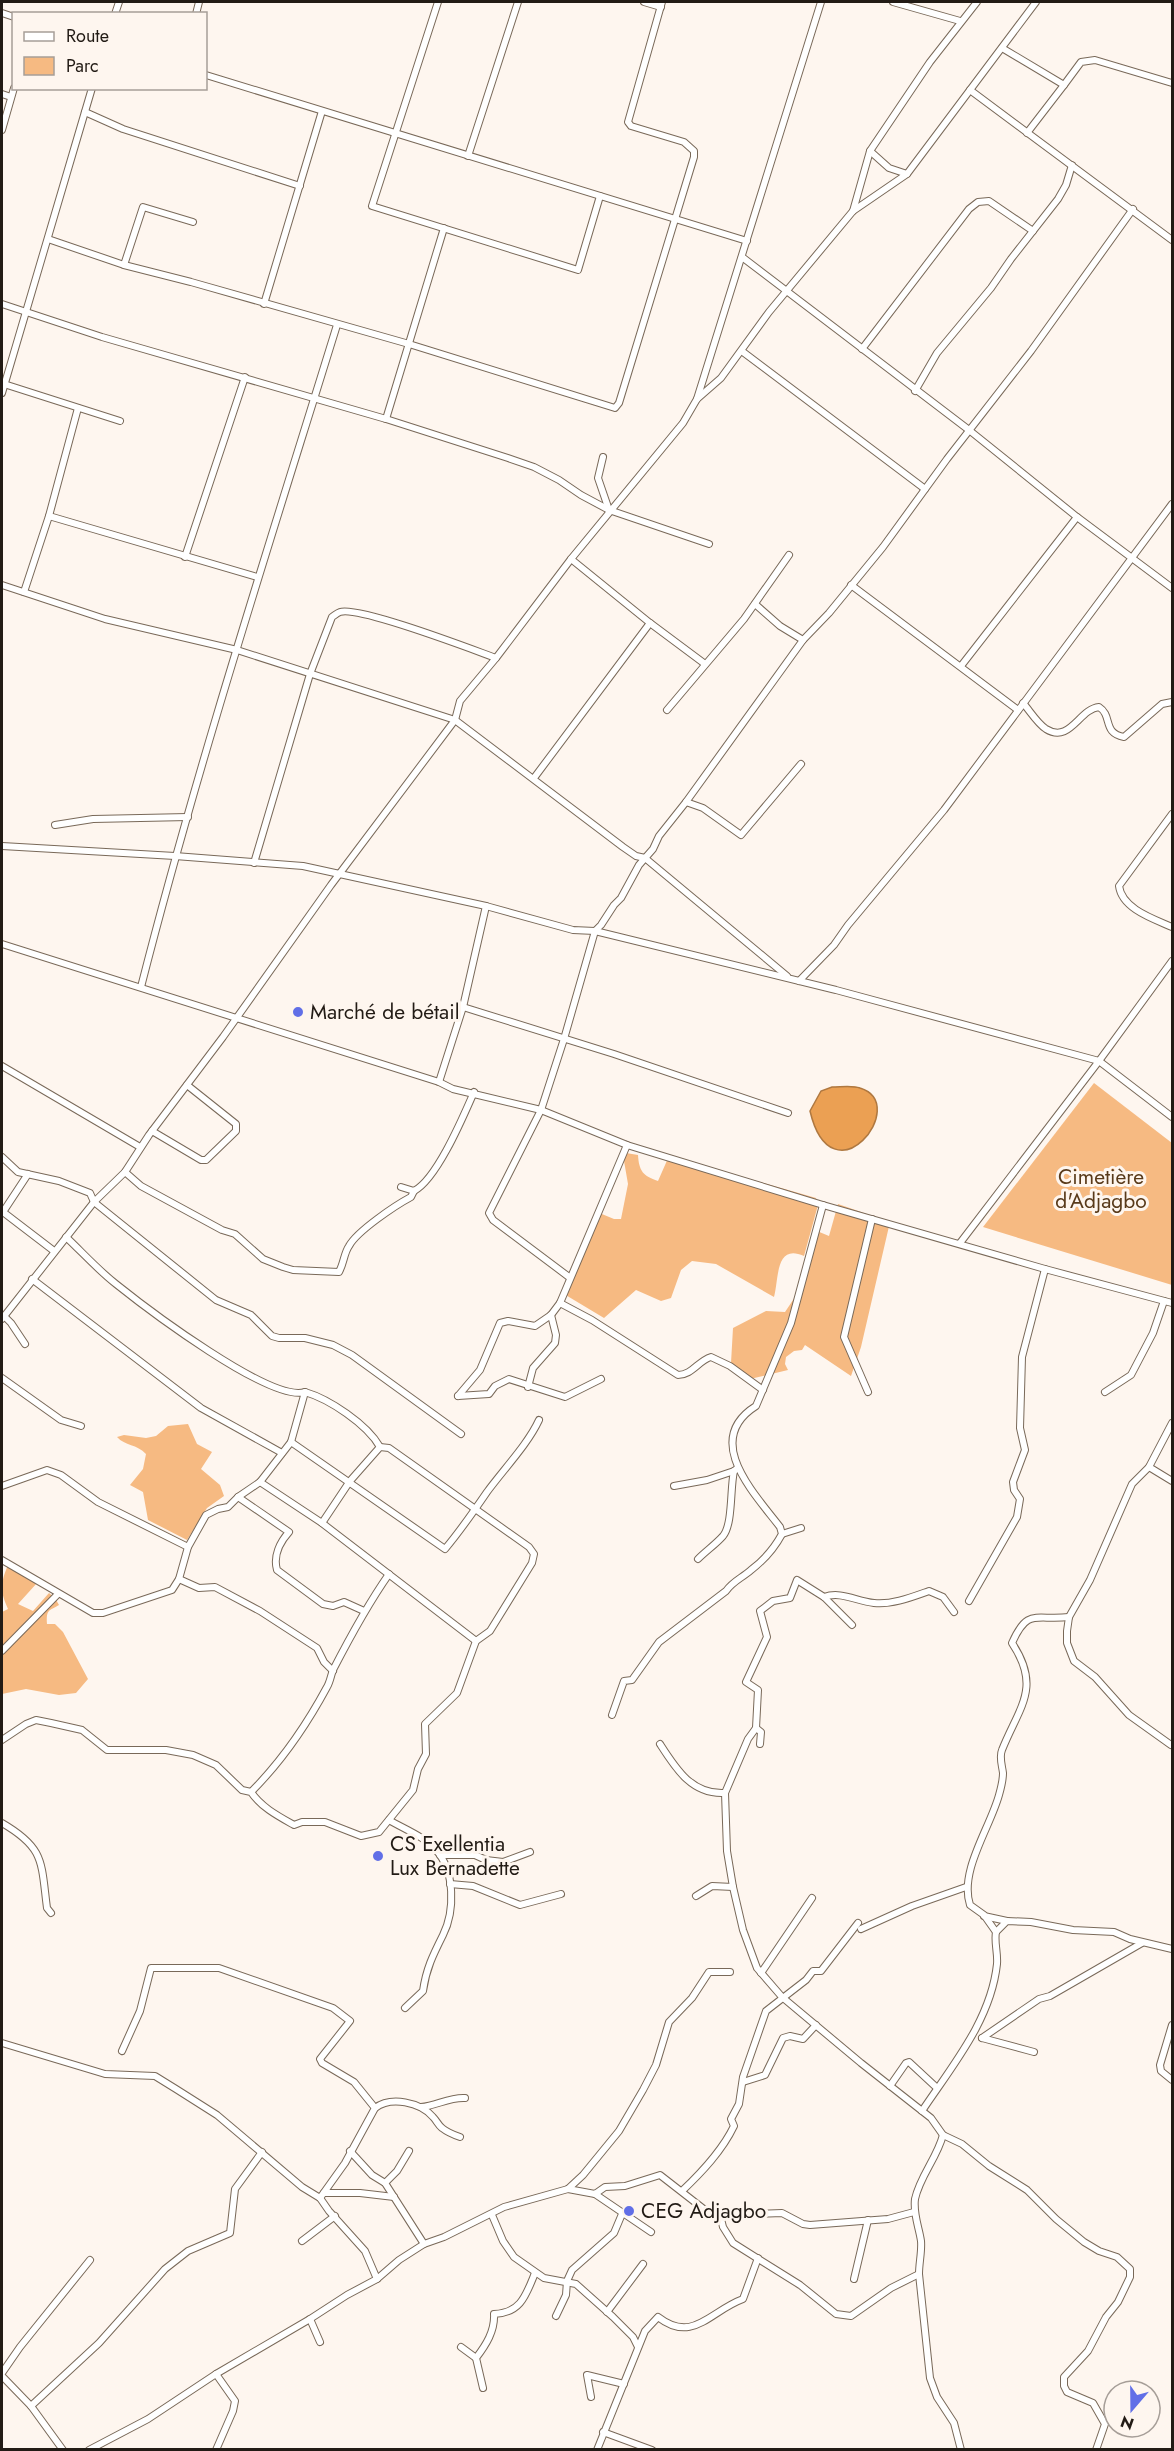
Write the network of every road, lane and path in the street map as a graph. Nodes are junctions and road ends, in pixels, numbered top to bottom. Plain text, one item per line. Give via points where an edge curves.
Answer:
1 (438, 2) edge
2 (518, 2) edge
3 (645, 2) edge
4 (821, 2) edge
5 (893, 2) edge
6 (976, 2) edge
7 (1036, 2) edge
8 (662, 4) edge
9 (960, 21) junction
10 (1002, 48) junction
11 (207, 75) edge
12 (1173, 82) edge
13 (1064, 85) junction
14 (13, 90) edge
15 (91, 90) edge
16 (970, 90) junction
17 (2, 94) edge
18 (11, 97) junction
19 (322, 111) junction
20 (85, 112) junction
21 (2, 130) edge
22 (1027, 133) junction
23 (396, 134) junction
24 (870, 151) junction
25 (468, 156) junction
26 (1072, 165) junction
27 (907, 174) junction
28 (300, 186) junction
29 (600, 196) junction
30 (1133, 209) junction
31 (853, 211) junction
32 (674, 218) junction
33 (193, 222) dead end
34 (444, 228) junction
35 (1033, 231) junction
36 (48, 239) junction
37 (747, 240) junction
38 (1173, 240) edge
39 (742, 256) junction
40 (124, 265) junction
41 (786, 291) junction
42 (2, 304) edge
43 (264, 304) junction
44 (26, 311) junction
45 (337, 325) junction
46 (409, 344) junction
47 (862, 349) junction
48 (742, 352) junction
49 (245, 377) junction
50 (4, 384) junction
51 (915, 391) junction
52 (2, 393) edge
53 (315, 398) junction
54 (698, 399) junction
55 (78, 408) junction
56 (386, 419) junction
57 (120, 421) dead end
58 (969, 430) junction
59 (603, 457) dead end
60 (925, 489) junction
61 (1173, 504) edge
62 (610, 511) junction
63 (49, 516) junction
64 (1077, 518) junction
65 (709, 544) dead end
66 (789, 555) dead end
67 (185, 556) junction
68 (1132, 558) junction
69 (571, 559) junction
70 (257, 577) junction
71 (2, 585) edge
72 (851, 585) junction
73 (1173, 588) edge
74 (24, 592) junction
75 (755, 604) junction
76 (650, 623) junction
77 (803, 640) junction
78 (237, 650) junction
79 (496, 658) junction
80 (705, 664) junction
81 (961, 666) junction
82 (310, 674) junction
83 (1173, 702) edge
84 (1023, 703) junction
85 (667, 710) dead end
86 (1018, 710) junction
87 (455, 720) junction
88 (801, 764) dead end
89 (534, 778) junction
90 (686, 802) junction
91 (1173, 814) edge
92 (188, 817) junction
93 (55, 825) dead end
94 (2, 846) edge
95 (175, 856) junction
96 (645, 858) junction
97 (254, 863) junction
98 (339, 874) junction
99 (486, 906) junction
100 (1173, 927) edge
101 (595, 931) junction
102 (2, 944) edge
103 (1173, 961) edge
104 (790, 979) junction
105 (800, 981) junction
106 (141, 987) junction
107 (463, 1007) junction
108 (236, 1016) junction
109 (564, 1038) junction
110 (1100, 1061) junction
111 (2, 1066) edge
112 (439, 1082) junction
113 (188, 1085) junction
114 (474, 1092) junction
115 (541, 1110) junction
116 (788, 1113) dead end
117 (1173, 1117) edge
118 (152, 1131) junction
119 (627, 1145) junction
120 (140, 1147) junction
121 (2, 1157) edge
122 (125, 1172) junction
123 (28, 1174) junction
124 (401, 1187) dead end
125 (414, 1191) junction
126 (94, 1202) junction
127 (823, 1204) junction
128 (872, 1220) junction
129 (66, 1237) junction
130 (960, 1243) junction
131 (54, 1251) junction
132 (1045, 1269) junction
133 (569, 1277) junction
134 (32, 1279) junction
135 (1164, 1301) junction
136 (560, 1303) junction
137 (1173, 1303) edge
138 (551, 1315) junction
139 (3, 1318) edge
140 (25, 1344) dead end
141 (2, 1378) edge
142 (600, 1379) dead end
143 (528, 1387) junction
144 (764, 1390) junction
145 (305, 1392) junction
146 (868, 1392) dead end
147 (1105, 1392) dead end
148 (539, 1420) dead end
149 (1173, 1423) edge
150 (81, 1426) dead end
151 (461, 1434) dead end
152 (291, 1442) junction
153 (380, 1447) junction
154 (282, 1453) junction
155 (1149, 1467) junction
156 (736, 1470) junction
157 (350, 1481) junction
158 (1173, 1481) edge
159 (260, 1482) junction
160 (2, 1486) edge
161 (674, 1486) dead end
162 (238, 1497) junction
163 (478, 1509) junction
164 (322, 1523) junction
165 (801, 1528) dead end
166 (782, 1534) junction
167 (188, 1547) junction
168 (698, 1559) dead end
169 (2, 1560) edge
170 (389, 1574) junction
171 (179, 1579) junction
172 (58, 1594) junction
173 (824, 1597) junction
174 (969, 1601) dead end
175 (364, 1611) junction
176 (954, 1612) dead end
177 (1069, 1617) junction
178 (852, 1625) dead end
179 (476, 1641) junction
180 (2, 1651) edge
181 (333, 1671) junction
182 (612, 1715) dead end
183 (756, 1728) junction
184 (2, 1740) edge
185 (660, 1744) dead end
186 (760, 1744) dead end
187 (1171, 1745) edge
188 (251, 1792) junction
189 (725, 1793) junction
190 (389, 1820) junction
191 (2, 1823) edge
192 (530, 1852) dead end
193 (440, 1855) junction
194 (450, 1884) junction
195 (733, 1887) junction
196 (966, 1887) junction
197 (561, 1894) dead end
198 (696, 1896) dead end
199 (812, 1898) dead end
200 (51, 1913) dead end
201 (983, 1915) junction
202 (1007, 1921) junction
203 (996, 1932) junction
204 (1142, 1943) junction
205 (1173, 1949) edge
206 (730, 1972) dead end
207 (761, 1973) junction
208 (782, 1997) junction
209 (405, 2008) dead end
210 (816, 2025) junction
211 (1173, 2025) edge
212 (972, 2038) junction
213 (982, 2038) junction
214 (2, 2043) edge
215 (122, 2051) dead end
216 (1034, 2052) dead end
217 (1173, 2080) edge
218 (743, 2082) junction
219 (890, 2086) junction
220 (937, 2088) junction
221 (465, 2098) dead end
222 (421, 2107) junction
223 (375, 2108) junction
224 (922, 2111) junction
225 (943, 2135) junction
226 (460, 2137) dead end
227 (350, 2151) junction
228 (409, 2151) dead end
229 (262, 2152) junction
230 (386, 2183) junction
231 (568, 2189) junction
232 (682, 2191) junction
233 (595, 2194) junction
234 (322, 2195) junction
235 (394, 2197) junction
236 (914, 2212) junction
237 (622, 2214) junction
238 (492, 2215) junction
239 (720, 2215) junction
240 (335, 2216) junction
241 (868, 2220) junction
242 (651, 2232) dead end
243 (302, 2241) dead end
244 (424, 2244) junction
245 (758, 2258) junction
246 (90, 2260) dead end
247 (643, 2264) dead end
248 (535, 2273) junction
249 (919, 2274) junction
250 (377, 2279) junction
251 (854, 2279) dead end
252 (567, 2281) junction
253 (607, 2312) junction
254 (556, 2316) dead end
255 (310, 2319) junction
256 (320, 2342) dead end
257 (461, 2347) dead end
258 (638, 2347) junction
259 (476, 2358) junction
260 (216, 2374) junction
261 (2, 2375) edge
262 (624, 2384) junction
263 (483, 2388) dead end
264 (591, 2397) dead end
265 (31, 2406) junction
266 (603, 2432) junction
267 (63, 2450) edge
268 (89, 2450) edge
269 (216, 2450) edge
270 (597, 2450) edge
271 (652, 2450) edge
272 (961, 2450) edge
273 (1096, 2450) edge

1 - 23 street
2 - 25 street
3 - 8 street
4 - 37 street
5 - 9 street
6 - 9 street
7 - 10 street
8 - 32 street via 628,122 684,142 694,151
9 - 24 street
10 - 13 street
10 - 16 street
11 - 19 street
12 - 13 street via 1095,60 1081,62
13 - 22 street
14 - 18 street
15 - 20 street
16 - 22 street
16 - 27 street
17 - 18 street
18 - 21 street
19 - 23 street
19 - 28 street
20 - 28 street via 123,129
20 - 36 street
22 - 26 street
23 - 25 street
23 - 34 street via 372,206
24 - 27 street via 889,168
24 - 31 street
25 - 29 street
26 - 30 street
26 - 35 street via 1058,199
27 - 31 street
28 - 43 street
29 - 32 street
29 - 34 street via 578,270
30 - 38 street
30 - 58 street
31 - 41 street
32 - 37 street
32 - 46 street via 615,408
33 - 40 street via 143,207
34 - 46 street
35 - 47 street via 989,201 978,202
35 - 51 street via 992,288 937,353
36 - 40 street
36 - 44 street
37 - 39 street
39 - 41 street
39 - 54 street
40 - 43 street
41 - 47 street
41 - 48 street
42 - 44 street
43 - 45 street
44 - 49 street
44 - 50 street
45 - 46 street
45 - 53 street
46 - 56 street
47 - 51 street
48 - 54 street
48 - 60 street
49 - 53 street
49 - 67 street
50 - 52 street
50 - 55 street
51 - 58 street
53 - 56 street
53 - 70 street
54 - 62 street via 683,423
55 - 57 street
55 - 63 street
56 - 62 street via 534,467
58 - 60 street
58 - 64 street
59 - 62 street via 598,478
60 - 72 street
61 - 68 street
62 - 65 street
62 - 69 street
63 - 67 street
63 - 74 street
64 - 68 street
64 - 81 street
66 - 75 street
67 - 70 street
68 - 73 street
68 - 84 street
69 - 76 street
69 - 79 street
70 - 78 street
71 - 74 street
72 - 77 street
72 - 81 street
74 - 78 street via 105,619
75 - 77 street
75 - 80 street
76 - 80 street
76 - 89 street
77 - 90 street
78 - 82 street
78 - 92 street
79 - 82 street via 389,621 347,611 332,617
79 - 87 street via 460,701
80 - 85 street
81 - 86 street
82 - 87 street
82 - 97 street
83 - 84 street via 1162,704 1124,737 1110,730 1104,710 1099,707 1092,708 1069,730 1059,732 1046,729
84 - 86 street
86 - 105 street via 944,810
87 - 89 street
87 - 98 street
88 - 90 street via 741,835 703,808
89 - 96 street via 623,847
90 - 96 street
91 - 100 street via 1119,886 1128,903
92 - 93 street via 93,819
92 - 95 street
94 - 95 street
95 - 97 street
95 - 106 street
96 - 101 street
96 - 104 street
97 - 98 street via 303,866
98 - 99 street
98 - 108 street
99 - 101 street via 573,930
99 - 107 street
101 - 104 street
101 - 109 street
102 - 106 street
103 - 110 street
104 - 105 street
105 - 110 street
106 - 108 street
107 - 109 street
107 - 112 street
108 - 112 street
108 - 113 street
109 - 115 street
109 - 116 street
110 - 117 street
110 - 130 street
111 - 120 street
112 - 114 street
113 - 118 street
113 - 118 street via 236,1124 236,1131 206,1160
114 - 115 street
114 - 125 street via 447,1149
115 - 119 street
115 - 133 street via 489,1213
118 - 120 street
119 - 127 street
119 - 133 street
120 - 122 street
121 - 123 street via 18,1172
122 - 125 street via 141,1186 235,1234 263,1259 293,1270 339,1272 348,1246
122 - 126 street
123 - 126 street via 83,1189
123 - 131 street via 3,1212
124 - 125 street
126 - 129 street
126 - 151 street via 216,1300 252,1315 272,1336 333,1345
127 - 128 street
127 - 144 street via 791,1323
128 - 130 street
128 - 146 street via 844,1337
129 - 131 street
129 - 145 street via 115,1283 195,1342 270,1384 298,1394
130 - 132 street
131 - 134 street
132 - 135 street
132 - 174 street via 1022,1357 1020,1428 1025,1450 1013,1482 1020,1499 1017,1517
133 - 136 street
134 - 139 street
134 - 154 street via 201,1408
135 - 137 street
135 - 147 street via 1131,1375
136 - 138 street
136 - 144 street via 678,1375 711,1357
138 - 143 street via 555,1342 533,1368
138 - 143 street via 535,1326 500,1323 480,1370 458,1396 489,1394 509,1379
139 - 140 street
141 - 150 street via 61,1420
142 - 143 street via 565,1397
144 - 156 street via 756,1406 745,1412 732,1436
145 - 152 street
145 - 153 street via 323,1398 353,1419
148 - 163 street
149 - 155 street
152 - 154 street
152 - 157 street
153 - 157 street
153 - 163 street via 389,1448
154 - 159 street
155 - 158 street
155 - 177 street via 1132,1484 1090,1580
156 - 161 street
156 - 166 street
156 - 168 street via 727,1528
157 - 163 street via 445,1549
157 - 164 street
159 - 162 street
159 - 164 street
160 - 167 street via 47,1470 61,1475 98,1502
162 - 167 street via 228,1507 206,1515
162 - 175 street via 289,1532 280,1542 277,1570 323,1604 344,1602
163 - 179 street via 534,1554 490,1631
164 - 170 street
165 - 166 street
166 - 182 street via 774,1549 750,1572 659,1642 632,1680 624,1681
167 - 171 street
169 - 172 street
170 - 175 street
170 - 179 street
171 - 172 street via 172,1590 103,1614 93,1613
171 - 181 street via 199,1588 215,1587 269,1616 317,1648
172 - 180 street
173 - 176 street via 834,1593 874,1603 929,1591 943,1597
173 - 178 street
173 - 183 street via 797,1580 790,1598 773,1601 760,1611 767,1637 746,1682 758,1690
175 - 181 street
177 - 187 street via 1067,1643 1074,1661 1095,1677 1129,1715
177 - 196 street via 1032,1616 1023,1623 1012,1643 1021,1657 1028,1688 1000,1753 1002,1782
179 - 190 street via 457,1693 425,1724 426,1754 413,1790
181 - 188 street via 329,1685 294,1742
183 - 186 street via 761,1732
183 - 189 street
184 - 188 street via 36,1720 51,1723 82,1730 107,1750 166,1750 193,1755 216,1765 242,1790
185 - 189 street via 691,1785 712,1794
188 - 190 street via 259,1803 294,1825 325,1822 369,1836 379,1832
189 - 195 street via 725,1833
190 - 193 street
191 - 200 street via 38,1851
192 - 193 street via 503,1862 474,1855
193 - 194 street
194 - 197 street via 473,1886 520,1905
194 - 209 street via 451,1911 426,1971 423,1992
195 - 198 street via 712,1886
195 - 207 street via 743,1930
196 - 201 street via 970,1905
196 - 208 street via 859,1926 821,1971 813,1971
199 - 207 street
201 - 202 street
201 - 203 street
202 - 203 street
202 - 204 street via 1114,1932
203 - 212 street via 998,1963
204 - 205 street
204 - 213 street via 1040,1999
206 - 231 street via 709,1972 669,2022 656,2065 643,2090 618,2131
207 - 208 street
208 - 210 street
208 - 218 street via 766,2011
210 - 218 street via 803,2039 783,2038 765,2074
210 - 219 street
211 - 217 street via 1160,2066
212 - 213 street
212 - 220 street
213 - 216 street
214 - 229 street via 105,2074 155,2076 217,2115
215 - 223 street via 140,2011 151,1968 219,1968 344,2015 350,2021 320,2059 354,2082
218 - 232 street via 731,2119 734,2126 727,2139 706,2168
219 - 220 street via 909,2062
219 - 224 street
220 - 224 street
221 - 222 street
222 - 223 street via 389,2102
222 - 226 street via 443,2129
223 - 227 street
224 - 225 street
225 - 236 street via 920,2184
225 - 273 street via 1027,2190 1076,2236 1117,2257 1130,2269 1118,2302 1088,2351 1064,2378 1067,2392 1093,2403 1106,2424
227 - 230 street via 380,2182
227 - 234 street
228 - 230 street
229 - 234 street via 302,2187
229 - 265 street via 235,2189 230,2233 188,2251 165,2269 99,2343
230 - 235 street
231 - 233 street
231 - 238 street via 504,2207
232 - 233 street via 660,2175 625,2186 605,2187
232 - 239 street via 705,2210
233 - 237 street
234 - 235 street via 360,2193
234 - 240 street
235 - 244 street
236 - 241 street
236 - 249 street via 921,2239
237 - 242 street
237 - 252 street via 614,2233 572,2270
238 - 244 street
238 - 248 street via 508,2249
239 - 241 street via 782,2212 803,2224
239 - 245 street via 733,2243
240 - 243 street
240 - 250 street via 365,2251
241 - 251 street
244 - 250 street
245 - 249 street via 844,2317 859,2312 891,2288
245 - 258 street via 743,2299 693,2328 683,2329 658,2318 645,2331
246 - 261 street
247 - 253 street
248 - 252 street via 550,2280
248 - 259 street via 513,2311 494,2314 488,2340
249 - 272 street via 930,2378 954,2422
250 - 255 street
252 - 253 street via 576,2284
252 - 254 street via 566,2295
253 - 258 street
255 - 256 street
255 - 260 street
257 - 259 street
258 - 262 street
259 - 263 street
260 - 268 street via 148,2419
260 - 269 street via 235,2401
261 - 265 street
262 - 264 street via 588,2375
262 - 266 street
265 - 267 street
266 - 270 street
266 - 271 street

